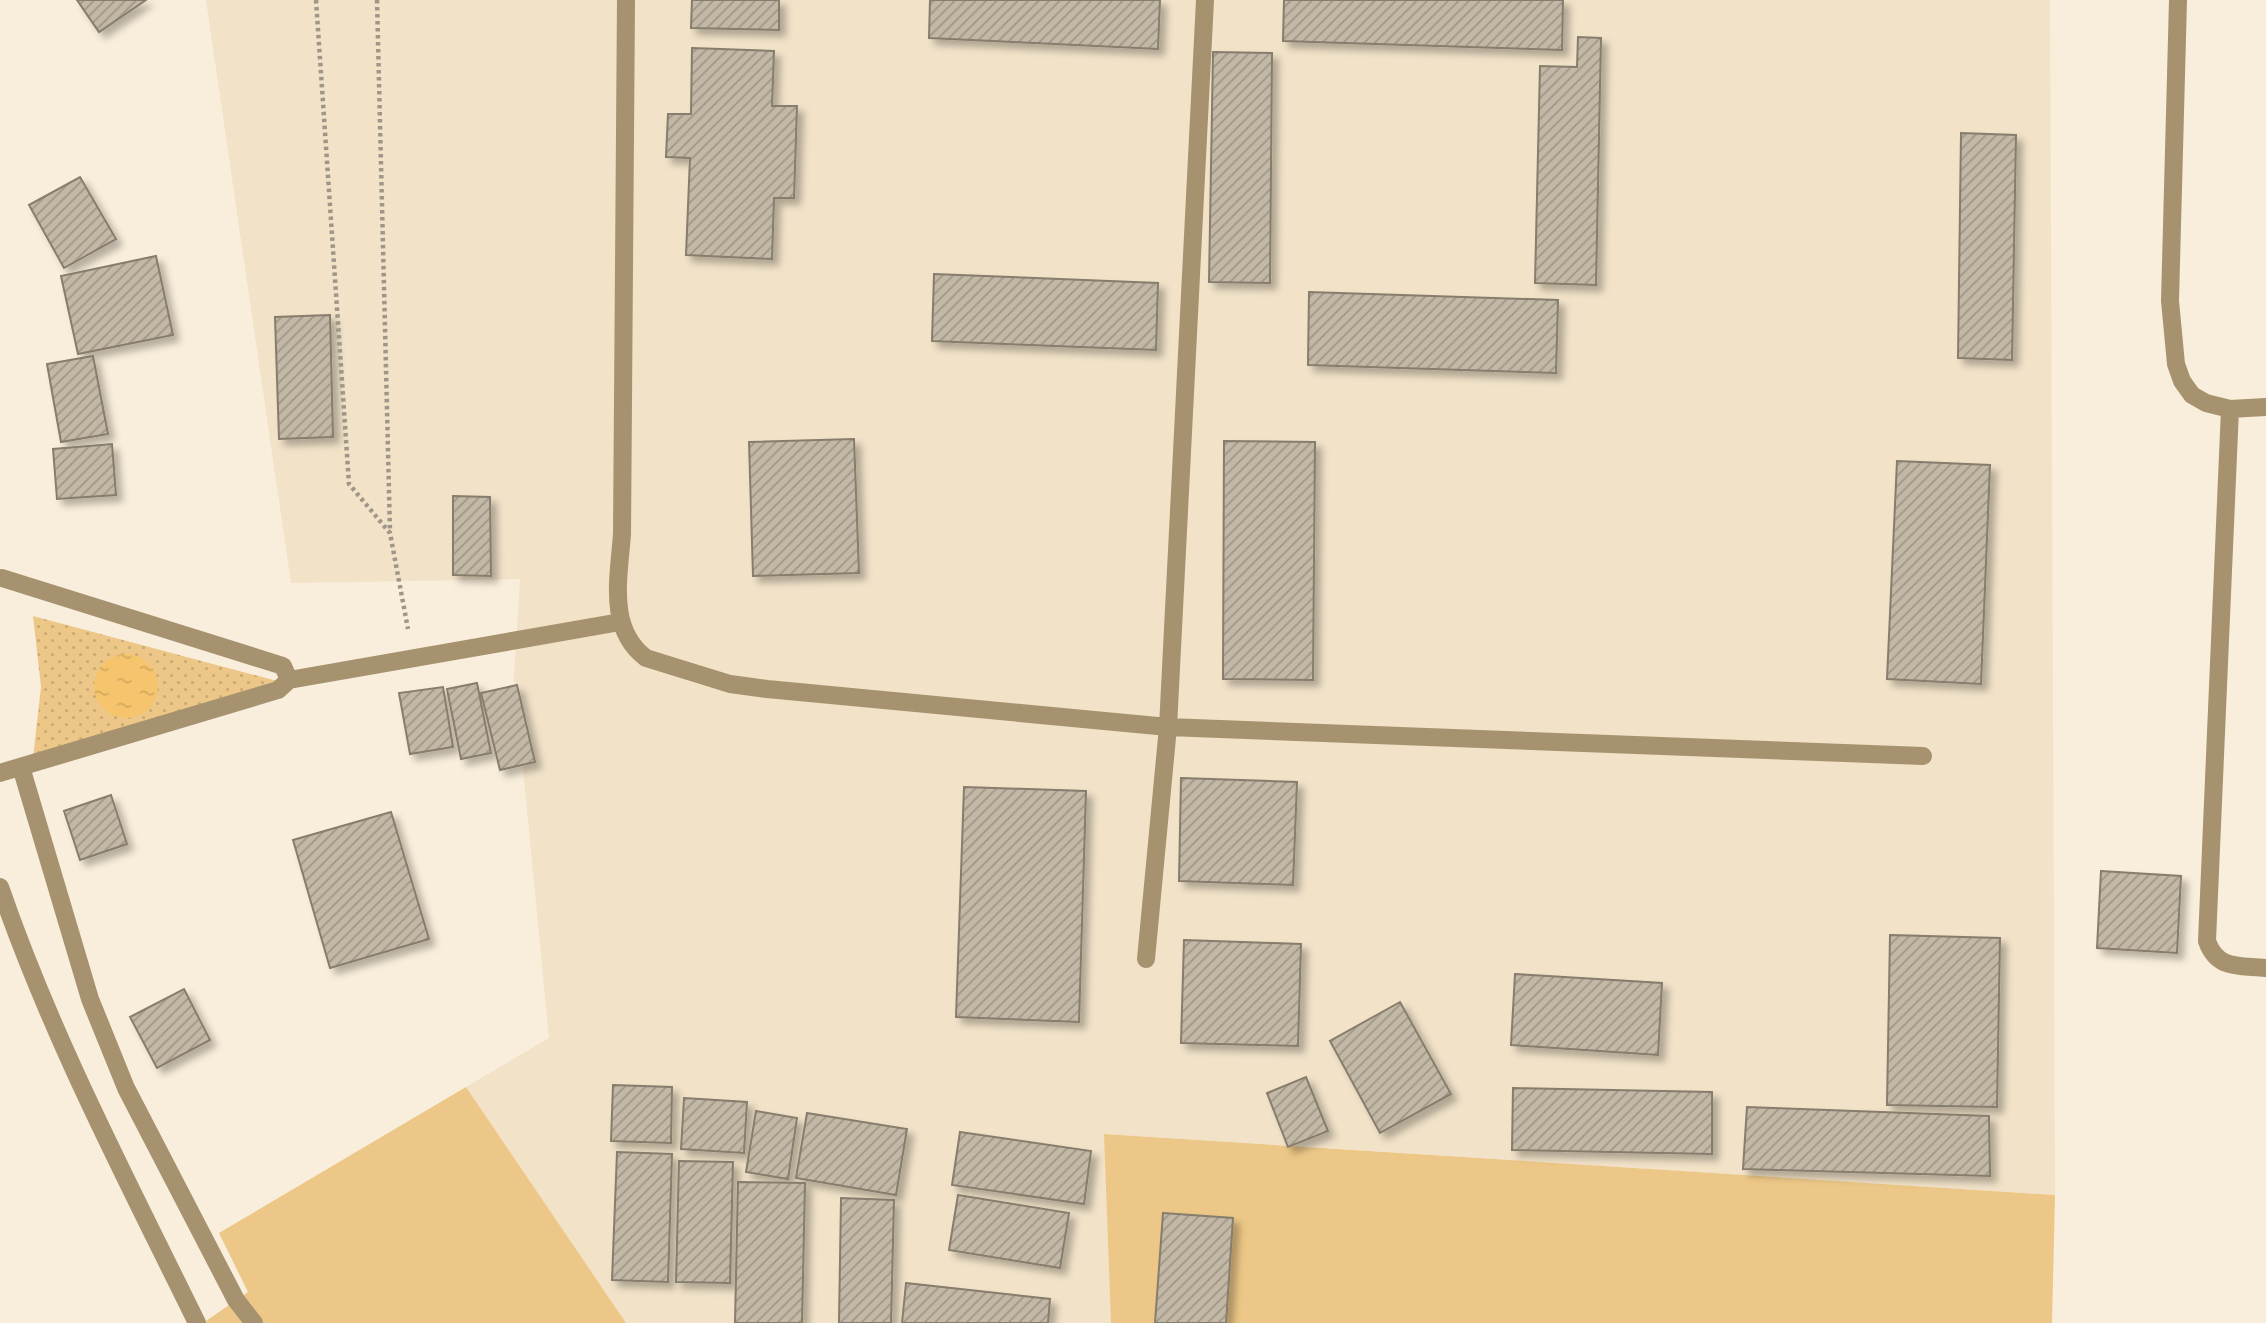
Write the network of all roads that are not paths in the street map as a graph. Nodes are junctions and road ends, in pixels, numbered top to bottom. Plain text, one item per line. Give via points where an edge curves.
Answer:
1 (626, 0) edge
2 (1205, 0) edge
3 (2178, 0) edge
4 (2266, 407) edge
5 (2230, 409) junction
6 (1, 582) edge
7 (620, 622) junction
8 (289, 680) junction
9 (1168, 727) junction
10 (1923, 756) dead end
11 (21, 767) junction
12 (0, 773) edge
13 (0, 887) edge
14 (1146, 959) dead end
15 (2266, 968) edge
16 (197, 1323) edge
17 (254, 1323) edge

1 - 7 street
2 - 9 street
3 - 5 street via 2171,301 2176,364 2192,395
4 - 5 street
5 - 15 street via 2207,941 2211,952 2225,964
6 - 8 street via 283,666
7 - 8 street
7 - 9 street via 628,642 646,658 730,684
8 - 11 street via 278,690
9 - 10 street
9 - 14 street
11 - 12 street
11 - 17 street via 90,999 125,1088 236,1300
13 - 16 street via 60,1040

